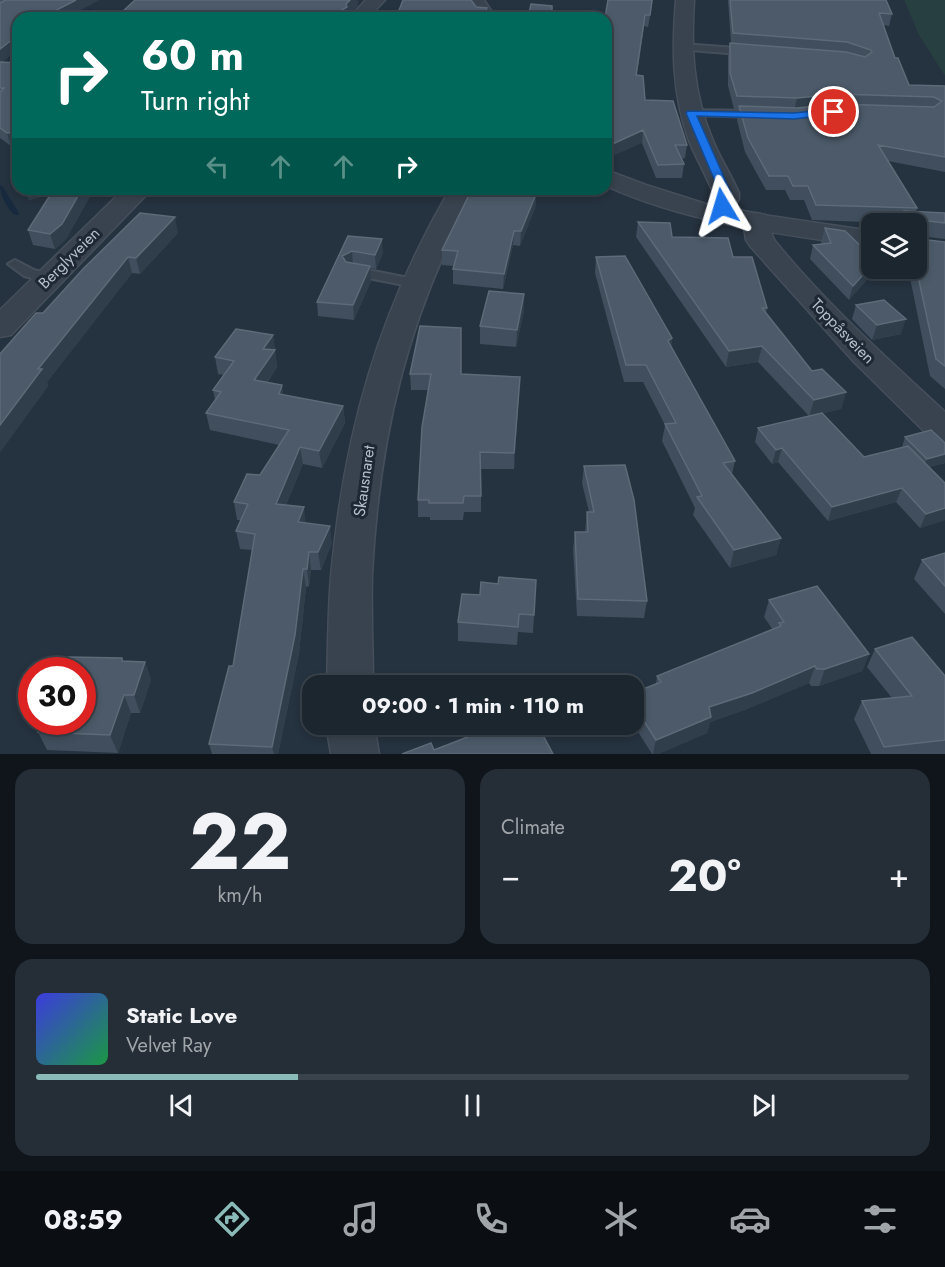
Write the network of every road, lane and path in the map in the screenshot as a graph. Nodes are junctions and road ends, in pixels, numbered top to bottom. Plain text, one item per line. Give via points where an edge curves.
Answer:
1 (376, 0) edge
2 (685, 0) edge
3 (364, 12) edge
4 (682, 47) junction
5 (762, 53) edge
6 (691, 113) junction
7 (771, 115) edge
8 (612, 180) edge
9 (133, 195) edge
10 (459, 195) edge
11 (718, 213) junction
12 (756, 221) junction
13 (861, 237) edge
14 (15, 264) dead end
15 (353, 271) edge
16 (48, 278) junction
17 (414, 283) junction
18 (0, 328) edge
19 (945, 432) edge
20 (350, 675) edge
21 (352, 735) edge
22 (355, 754) edge

1 - 3 street
2 - 4 street
4 - 5 lane
4 - 6 street via 682,70
6 - 7 lane
6 - 11 street via 726,193
8 - 11 street via 646,195
9 - 16 street, Berglyveien
10 - 17 street, Skausnaret
11 - 12 street
12 - 13 street
12 - 19 street, Toppåsveien via 760,240 811,298
14 - 16 lane
15 - 17 lane
16 - 18 street, Berglyveien
17 - 20 street, Skausnaret via 376,400 365,461 353,564
21 - 22 street

